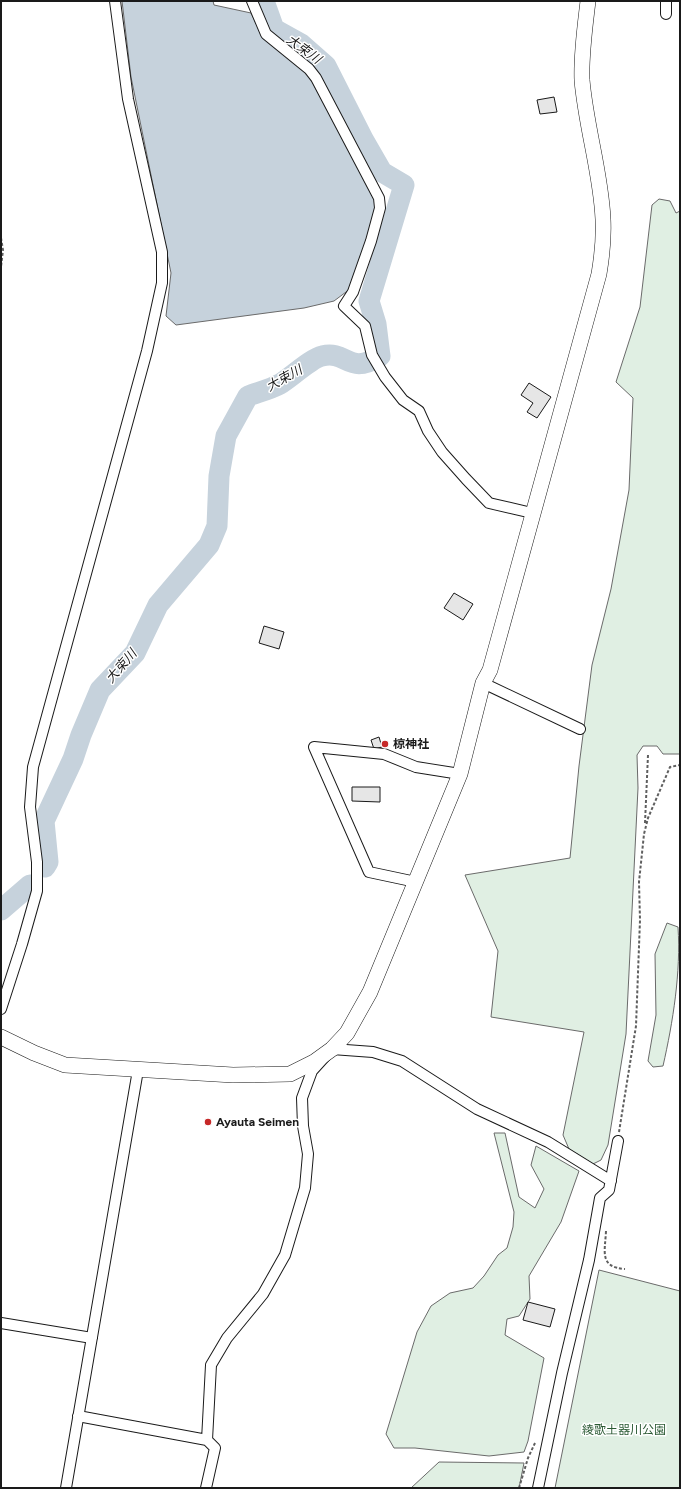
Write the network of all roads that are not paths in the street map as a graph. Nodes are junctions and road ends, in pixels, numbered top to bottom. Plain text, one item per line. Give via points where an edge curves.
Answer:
1 (115, 1) edge
2 (252, 1) edge
3 (588, 1) edge
4 (666, 1) edge
5 (666, 14) dead end
6 (532, 514) junction
7 (483, 683) junction
8 (580, 729) dead end
9 (460, 774) junction
10 (416, 882) junction
11 (1, 1009) edge
12 (1, 1037) edge
13 (332, 1049) junction
14 (138, 1070) junction
15 (618, 1141) road end
16 (611, 1180) junction
17 (1, 1323) edge
18 (92, 1338) junction
19 (78, 1416) junction
20 (207, 1440) junction
21 (66, 1488) edge
22 (206, 1488) edge
23 (538, 1488) edge

1 - 11 street via 128,98 162,252 162,284 147,351 33,767 30,807 37,862 37,891
2 - 6 street via 266,34 316,78 379,198 380,208 369,248 353,292 344,306 365,326 374,359 403,400 419,410 428,431 442,452 489,503
3 - 6 street via 582,79 603,218 603,246 592,304
4 - 5 street
6 - 7 street via 490,670
7 - 8 street
7 - 9 street
9 - 10 street
9 - 10 street via 416,767 384,754 314,747 369,872
10 - 13 street via 364,1004 347,1033
12 - 14 street via 65,1065
13 - 14 street via 290,1074 233,1075
13 - 16 street via 373,1052 402,1061 477,1109 548,1142
13 - 20 street via 312,1071 302,1098 308,1154 305,1188 285,1255 263,1294 227,1338 211,1365
14 - 18 street
15 - 16 street
16 - 23 street via 609,1190 600,1198 589,1260
17 - 18 street
18 - 19 street
19 - 20 street
19 - 21 street
20 - 22 street via 215,1448

